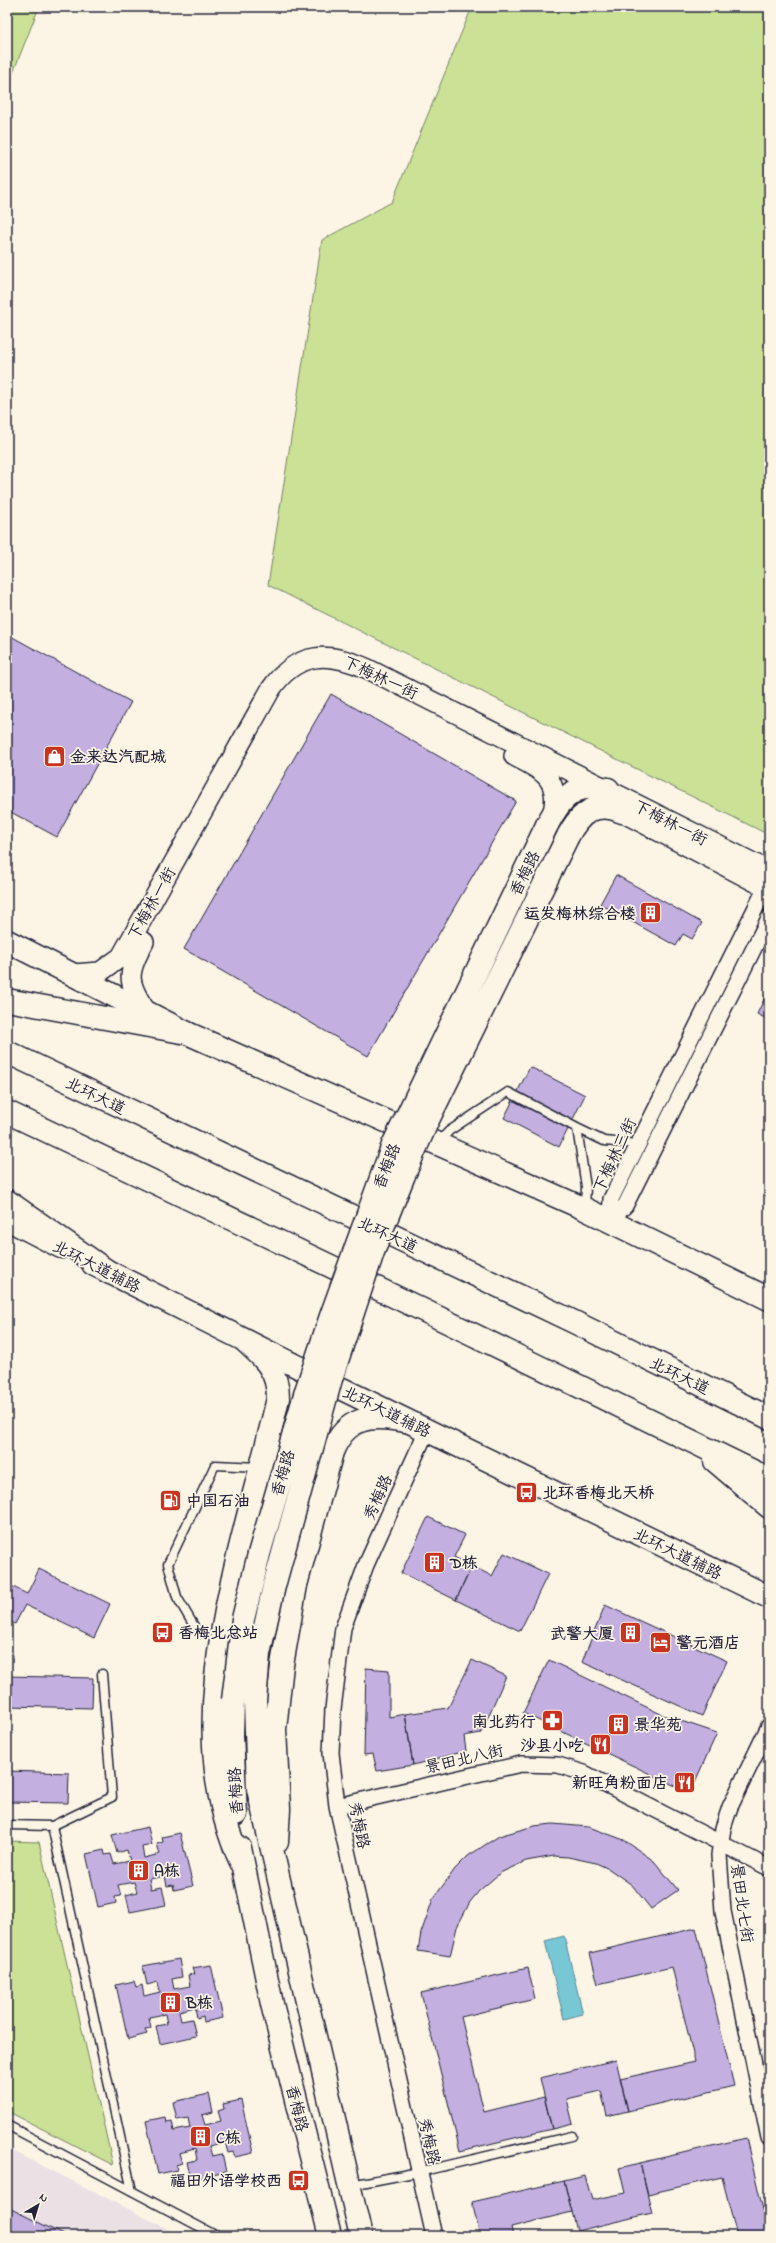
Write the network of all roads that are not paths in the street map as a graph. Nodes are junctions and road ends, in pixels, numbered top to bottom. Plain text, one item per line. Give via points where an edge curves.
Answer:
1 (608, 789) junction
2 (622, 812) joint
3 (550, 819) junction
4 (768, 883) edge
5 (769, 918) edge
6 (7, 941) edge
7 (127, 960) junction
8 (73, 974) junction
9 (7, 1000) edge
10 (146, 1011) junction
11 (187, 1033) junction
12 (7, 1052) edge
13 (7, 1112) edge
14 (577, 1128) junction
15 (438, 1143) junction
16 (638, 1144) junction
17 (7, 1201) edge
18 (585, 1209) junction
19 (7, 1219) edge
20 (610, 1221) junction
21 (110, 1273) junction
22 (769, 1299) edge
23 (240, 1338) junction
24 (769, 1418) edge
25 (419, 1426) junction
26 (268, 1437) junction
27 (695, 1444) junction
28 (332, 1452) junction
29 (260, 1467) junction
30 (769, 1479) edge
31 (769, 1508) edge
32 (769, 1597) edge
33 (194, 1626) dead end
34 (102, 1674) dead end
35 (244, 1700) junction
36 (769, 1726) edge
37 (337, 1806) junction
38 (7, 1825) edge
39 (52, 1826) junction
40 (721, 1841) junction
41 (274, 1861) junction
42 (241, 1862) junction
43 (769, 1868) edge
44 (7, 2125) edge
45 (572, 2136) dead end
46 (769, 2138) edge
47 (419, 2172) junction
48 (350, 2186) junction
49 (132, 2191) junction
50 (217, 2236) edge
51 (330, 2236) edge
52 (361, 2236) edge
53 (434, 2236) edge

1 - 3 main road, 香梅路 via 581,789 565,798
1 - 4 street, 下梅林一街
1 - 7 street, 下梅林一街 via 347,659 322,656 306,659 286,671 267,696
2 - 4 street, 下梅林一街
2 - 35 main road, 香梅路, bridge via 609,807 591,809 575,824 427,1122 404,1175 373,1252 333,1373 274,1586 259,1654
3 - 7 street, 下梅林一街 via 556,795 554,786 549,778 533,766 354,675 332,669 310,671 290,684 278,700
3 - 35 main road, 香梅路, bridge via 399,1132 331,1316 310,1377 243,1619
4 - 16 street, 下梅林三街
5 - 20 street, 下梅林三街 via 625,1206
6 - 8 main road
7 - 8 street via 100,972
7 - 10 street via 135,994
8 - 10 main road
9 - 11 main road
10 - 11 main road
11 - 15 main road
12 - 24 main road, 北环大道
13 - 27 main road via 420,1309
14 - 15 lane via 508,1092 449,1131
14 - 16 lane via 604,1141
14 - 18 lane via 586,1187
15 - 18 main road
16 - 20 street, 下梅林三街 via 611,1199
17 - 21 main road
18 - 20 main road
19 - 21 main road, 北环大道辅路
20 - 22 main road
21 - 23 main road, 北环大道辅路
23 - 25 main road, 北环大道辅路
23 - 26 main road via 276,1375 278,1398
25 - 28 main road via 386,1417 360,1420 340,1436
25 - 32 main road, 北环大道辅路
25 - 37 street, 秀梅路 via 343,1628 333,1709 331,1753
26 - 28 main road via 284,1426 301,1423 312,1427
26 - 29 main road
27 - 30 main road
27 - 31 main road
28 - 41 main road via 296,1585 282,1665 275,1729 279,1816
29 - 33 lane via 215,1466 168,1564 177,1597
29 - 42 main road via 230,1587 221,1637 215,1706 217,1770 223,1810 231,1840
34 - 39 lane via 112,1797
35 - 41 main road, 香梅路 via 258,1789
35 - 42 main road, 香梅路 via 232,1735 235,1806
36 - 40 street, 景田北七街 via 730,1807
37 - 40 street, 景田北八街 via 521,1764 546,1763 584,1773
37 - 47 street, 秀梅路
38 - 39 lane
39 - 49 lane
40 - 43 street, 景田北八街
40 - 46 street, 景田北七街 via 719,1873 723,1911
41 - 48 main road, 香梅路
42 - 51 main road, 香梅路 via 272,2004
44 - 49 lane
45 - 47 lane
47 - 48 lane
47 - 53 street, 秀梅路
48 - 52 main road, 香梅路
49 - 50 lane

